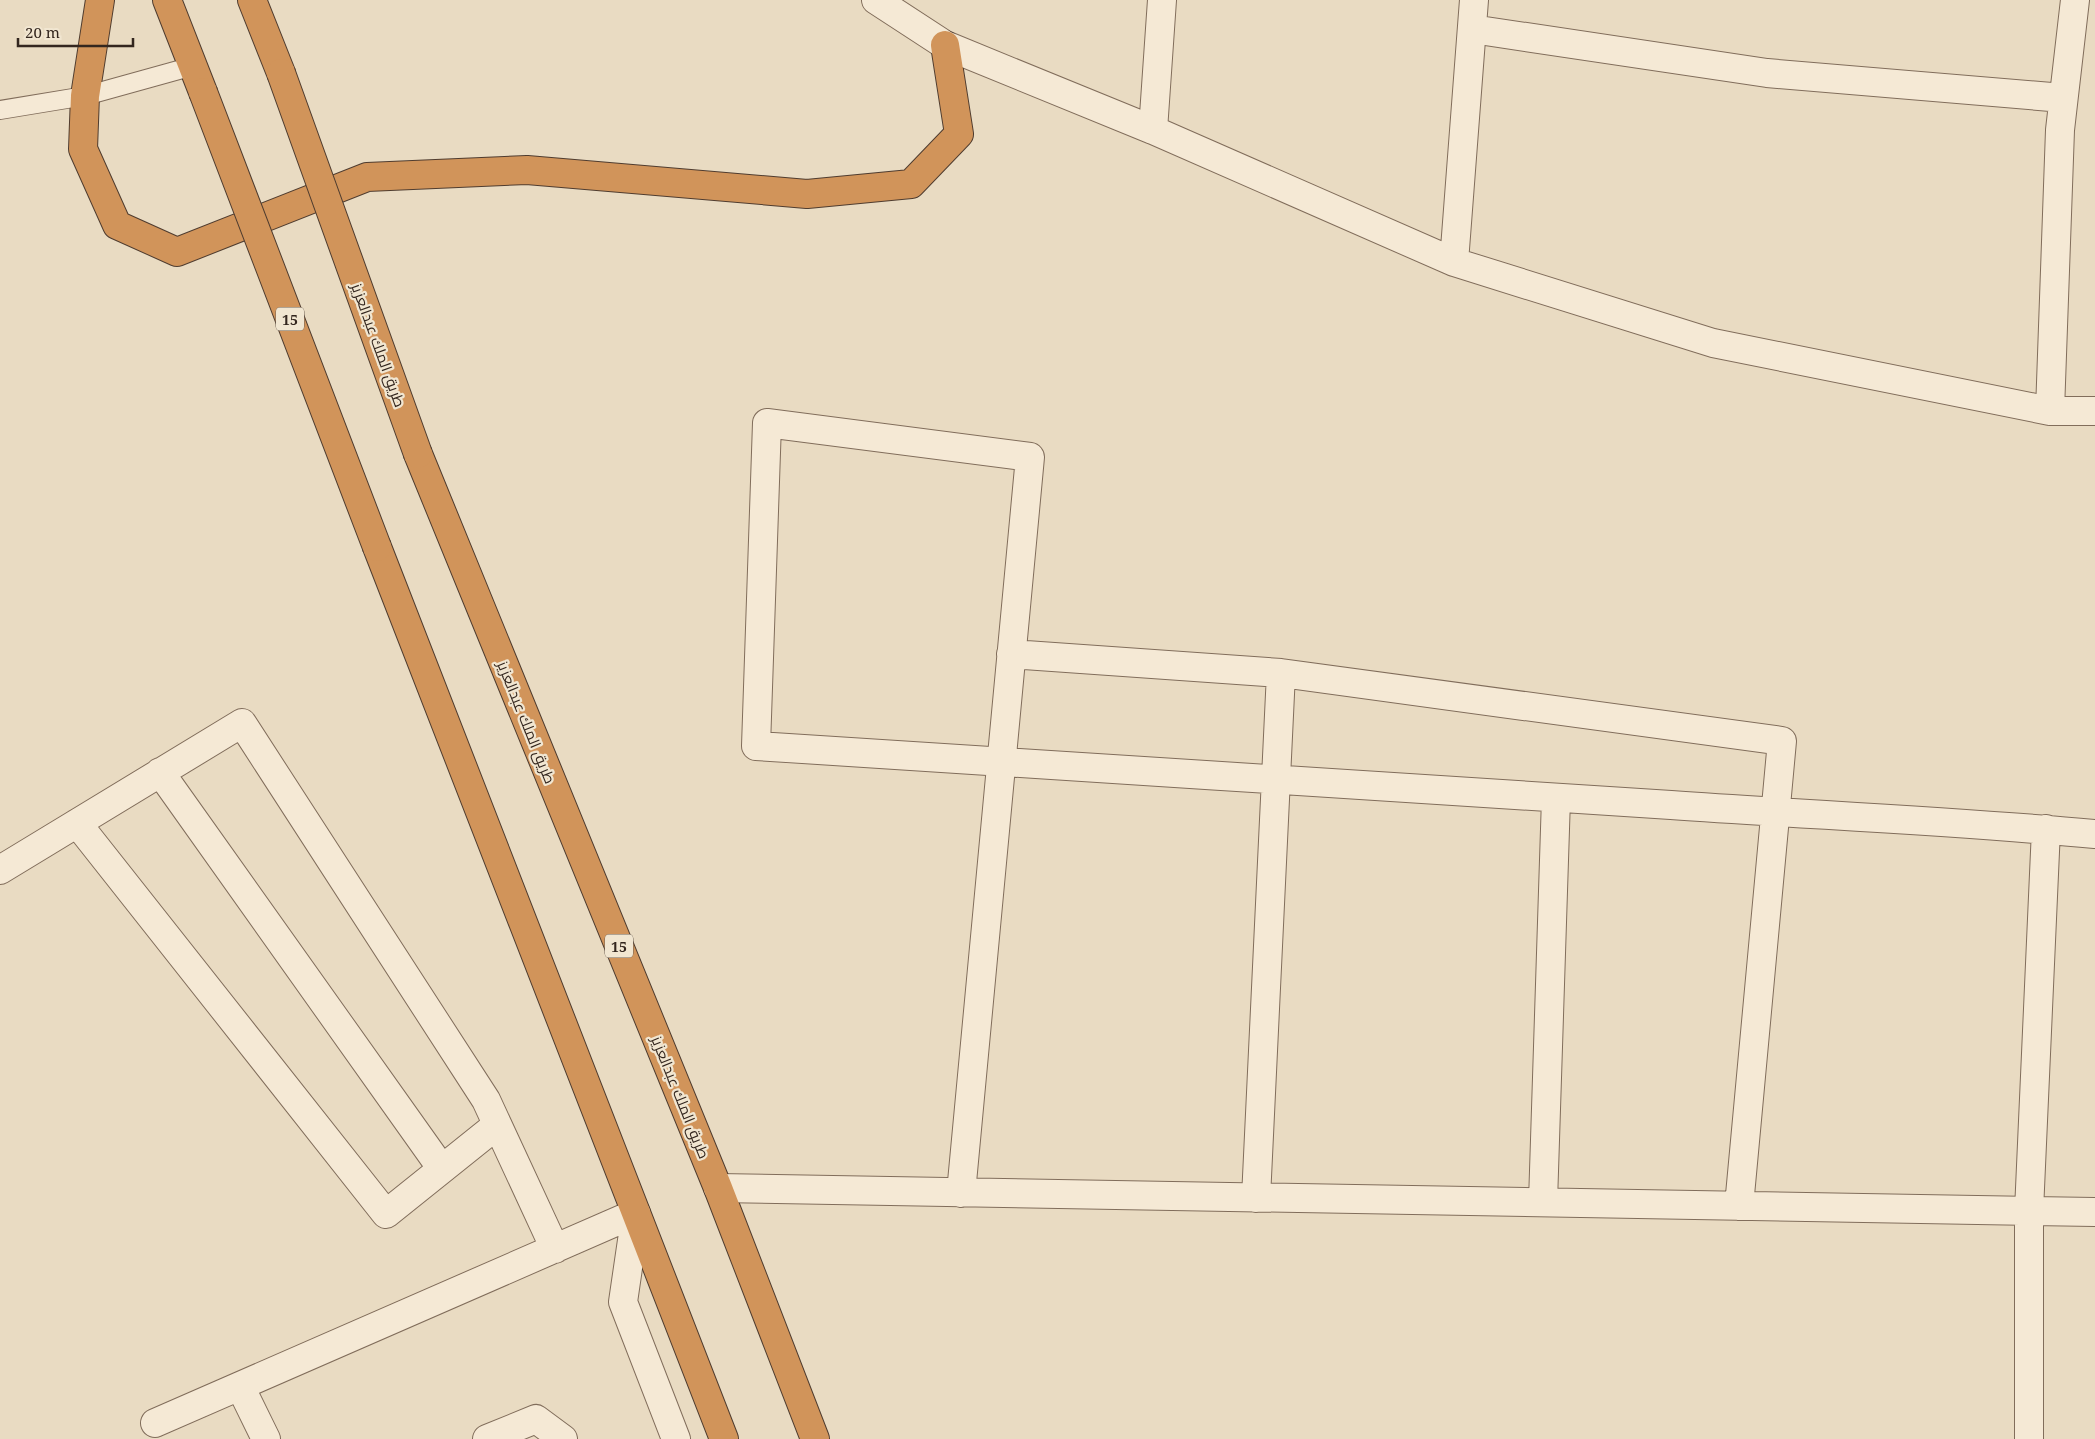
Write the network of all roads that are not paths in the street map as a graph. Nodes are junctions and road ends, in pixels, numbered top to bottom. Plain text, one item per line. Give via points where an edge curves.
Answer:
1 (100, 0) edge
2 (167, 0) edge
3 (252, 0) edge
4 (876, 0) edge
5 (1162, 0) edge
6 (1474, 0) edge
7 (2075, 0) edge
8 (1472, 29) junction
9 (945, 45) junction
10 (193, 66) junction
11 (85, 96) junction
12 (2063, 98) junction
13 (0, 110) edge
14 (1153, 130) junction
15 (1454, 262) junction
16 (2050, 411) junction
17 (2095, 411) edge
18 (1012, 654) junction
19 (1281, 673) junction
20 (1001, 762) junction
21 (160, 772) junction
22 (1276, 780) junction
23 (1556, 798) junction
24 (1775, 812) junction
25 (77, 823) junction
26 (2046, 830) junction
27 (2095, 834) edge
28 (0, 870) edge
29 (497, 1125) junction
30 (442, 1170) junction
31 (718, 1188) junction
32 (960, 1193) junction
33 (1256, 1198) junction
34 (1543, 1202) junction
35 (1739, 1206) junction
36 (2029, 1211) junction
37 (2095, 1212) edge
38 (636, 1213) junction
39 (555, 1249) junction
40 (240, 1386) junction
41 (155, 1423) dead end
42 (266, 1439) edge
43 (487, 1439) edge
44 (563, 1439) edge
45 (676, 1439) edge
46 (724, 1439) edge
47 (815, 1439) edge
48 (2029, 1439) edge

1 - 11 highway
2 - 10 highway, 15
3 - 31 highway, طريق الملك عبدالعزيز / 15, bridge via 418,454
4 - 9 street
5 - 14 street
6 - 8 street
7 - 12 street
8 - 12 street via 1767,73
8 - 15 street
9 - 11 highway via 959,134 911,184 807,194 527,170 367,177 177,252 117,225 83,150
9 - 14 street
10 - 11 lane
10 - 38 highway, 15, bridge
11 - 13 lane
12 - 16 street
14 - 15 street
15 - 16 street via 1713,343
16 - 17 street
18 - 19 street
18 - 20 street
18 - 20 street via 1030,457 767,423 756,746
19 - 22 street
19 - 24 street via 1782,741
20 - 22 street
20 - 32 street
21 - 25 street
21 - 29 street via 242,723 486,1100
21 - 30 street
22 - 23 street
22 - 33 street
23 - 24 street
23 - 34 street
24 - 26 street
24 - 35 street
25 - 28 street
25 - 30 street via 386,1214
26 - 27 street
26 - 36 street
29 - 30 street
29 - 39 street
31 - 32 street
31 - 47 highway, طريق الملك عبدالعزيز / 15
32 - 33 street
33 - 34 street
34 - 35 street
35 - 36 street
36 - 37 street
36 - 48 street
38 - 39 street
38 - 45 street via 624,1302
38 - 46 highway, 15
39 - 40 street
40 - 41 street
40 - 42 street
43 - 44 street via 536,1419

